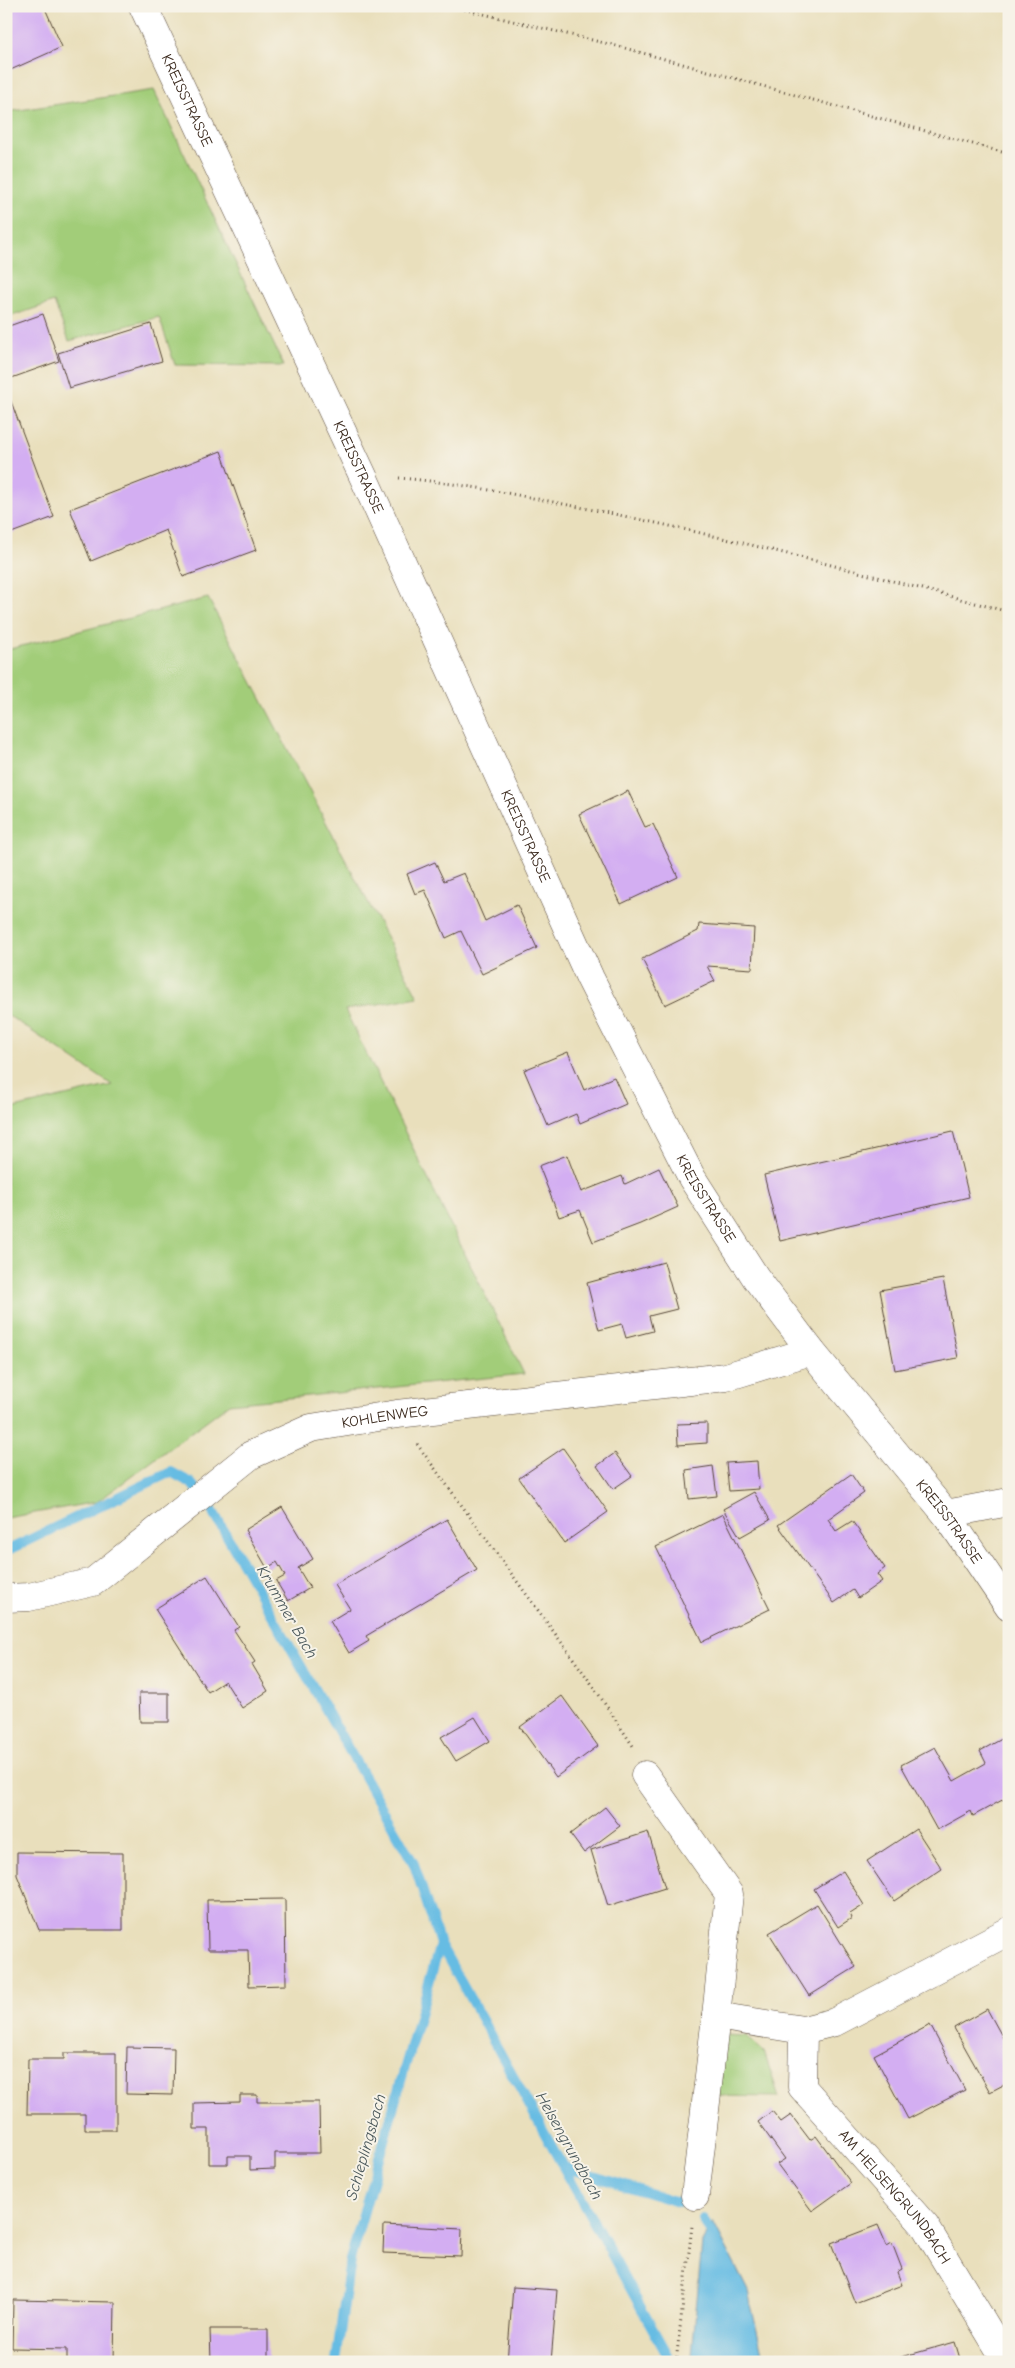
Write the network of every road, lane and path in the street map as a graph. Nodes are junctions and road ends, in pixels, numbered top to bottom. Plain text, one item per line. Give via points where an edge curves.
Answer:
1 (143, 6) edge
2 (450, 6) edge
3 (1009, 154) edge
4 (363, 476) junction
5 (1009, 612) edge
6 (811, 1351) junction
7 (397, 1414) junction
8 (1009, 1502) edge
9 (946, 1514) junction
10 (6, 1598) edge
11 (1009, 1607) edge
12 (645, 1775) joint
13 (1009, 1931) edge
14 (716, 2016) junction
15 (803, 2030) junction
16 (695, 2196) joint
17 (676, 2360) edge
18 (1007, 2362) edge

1 - 4 street, KREISSTRASSE
2 - 3 path via 621,47
4 - 5 path via 430,481 664,524
4 - 6 street, KREISSTRASSE via 590,978 692,1178 756,1278
6 - 7 street, KOHLENWEG via 726,1377
6 - 9 street, KREISSTRASSE
7 - 10 street, KOHLENWEG via 311,1428 251,1455 93,1582 29,1597
7 - 12 path via 591,1683 636,1751
8 - 9 street
9 - 11 street, KREISSTRASSE
12 - 14 street via 728,1894
13 - 15 street via 835,2022
14 - 15 street
14 - 16 street
15 - 18 street, AM HELSENGRUNDBACH via 802,2087 926,2226
16 - 17 path

